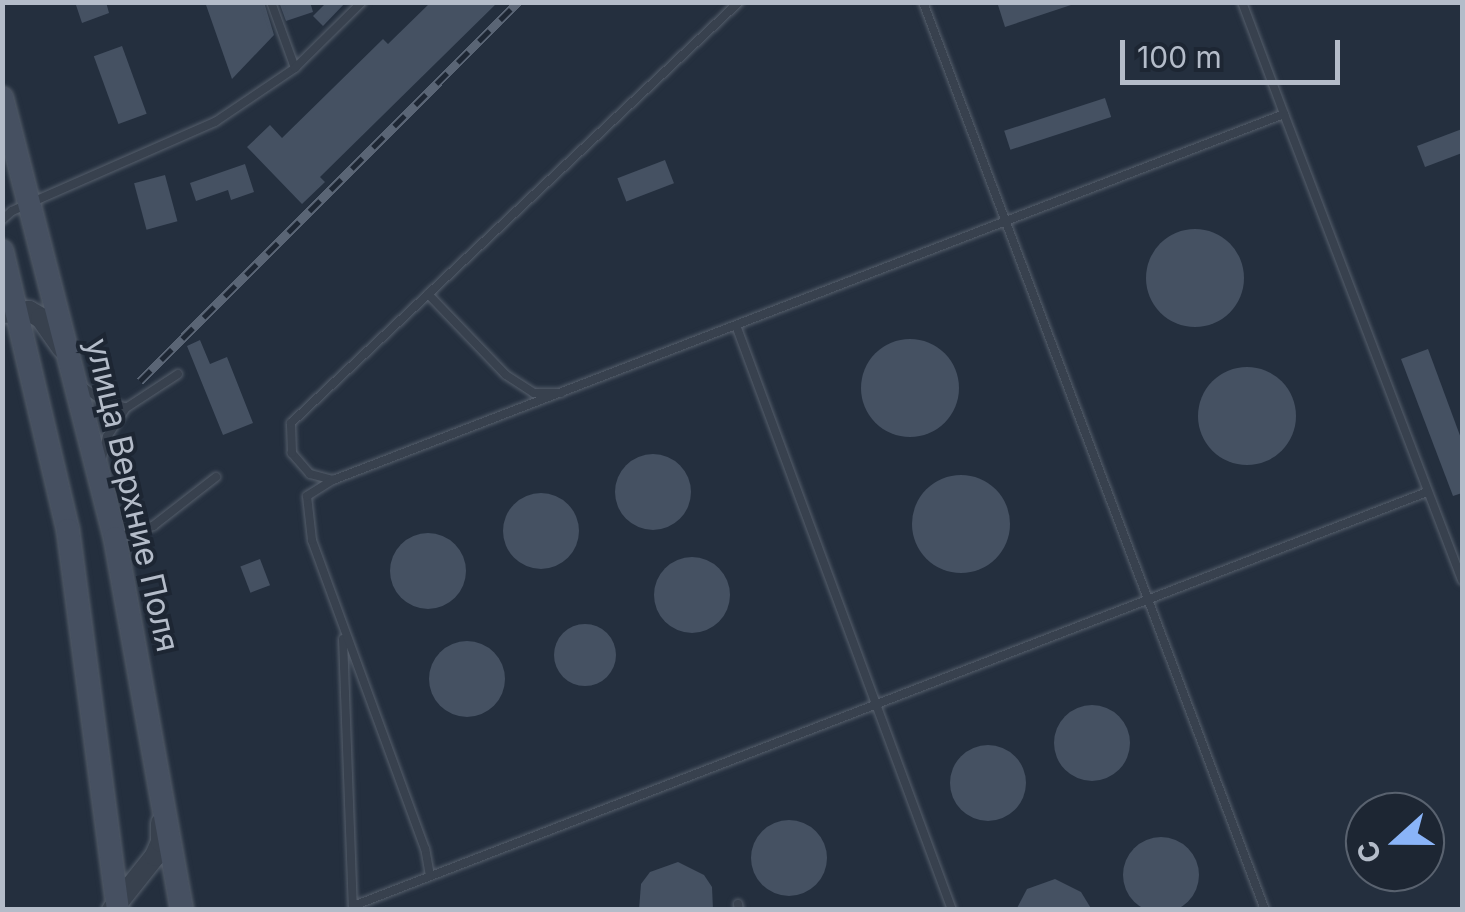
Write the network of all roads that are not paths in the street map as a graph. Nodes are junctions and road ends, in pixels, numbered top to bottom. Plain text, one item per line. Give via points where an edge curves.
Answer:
1 (271, 2) edge
2 (362, 2) edge
3 (738, 2) edge
4 (923, 2) edge
5 (1242, 2) edge
6 (294, 68) junction
7 (2, 98) edge
8 (1284, 114) junction
9 (30, 203) junction
10 (2, 220) edge
11 (1005, 221) junction
12 (2, 251) edge
13 (428, 294) junction
14 (10, 311) edge
15 (737, 328) junction
16 (67, 362) junction
17 (178, 374) dead end
18 (566, 393) junction
19 (126, 408) junction
20 (98, 472) junction
21 (216, 477) dead end
22 (333, 480) junction
23 (1427, 492) junction
24 (114, 538) junction
25 (1462, 580) edge
26 (1148, 598) junction
27 (343, 629) junction
28 (878, 706) junction
29 (161, 808) junction
30 (430, 876) junction
31 (116, 908) edge
32 (353, 908) edge
33 (182, 910) edge
34 (952, 910) edge
35 (1264, 910) edge

1 - 6 lane
2 - 6 lane
3 - 13 lane
4 - 11 lane
5 - 8 lane
6 - 9 lane via 215,122
7 - 9 main road, улица Верхние Поля
8 - 11 lane
8 - 23 lane
9 - 10 lane
9 - 16 main road, улица Верхние Поля
11 - 15 lane
11 - 26 lane
12 - 14 main road, улица Верхние Поля
13 - 18 lane via 506,375 534,393
13 - 22 lane via 291,423 292,454 310,474
14 - 16 street via 41,318
14 - 31 main road, улица Верхние Поля via 68,530
15 - 18 lane
15 - 28 lane
16 - 19 lane via 99,399
16 - 20 main road, улица Верхние Поля
17 - 19 lane
18 - 22 lane
19 - 20 lane via 107,437
20 - 24 main road, улица Верхние Поля
21 - 24 lane via 153,526
22 - 27 lane via 307,496 306,510
23 - 25 lane
23 - 26 lane
24 - 29 main road, улица Верхние Поля
26 - 28 lane
26 - 35 lane
27 - 30 lane
27 - 32 lane
28 - 30 lane
28 - 34 lane
29 - 31 street via 155,856
29 - 33 main road, улица Верхние Поля
30 - 32 lane

